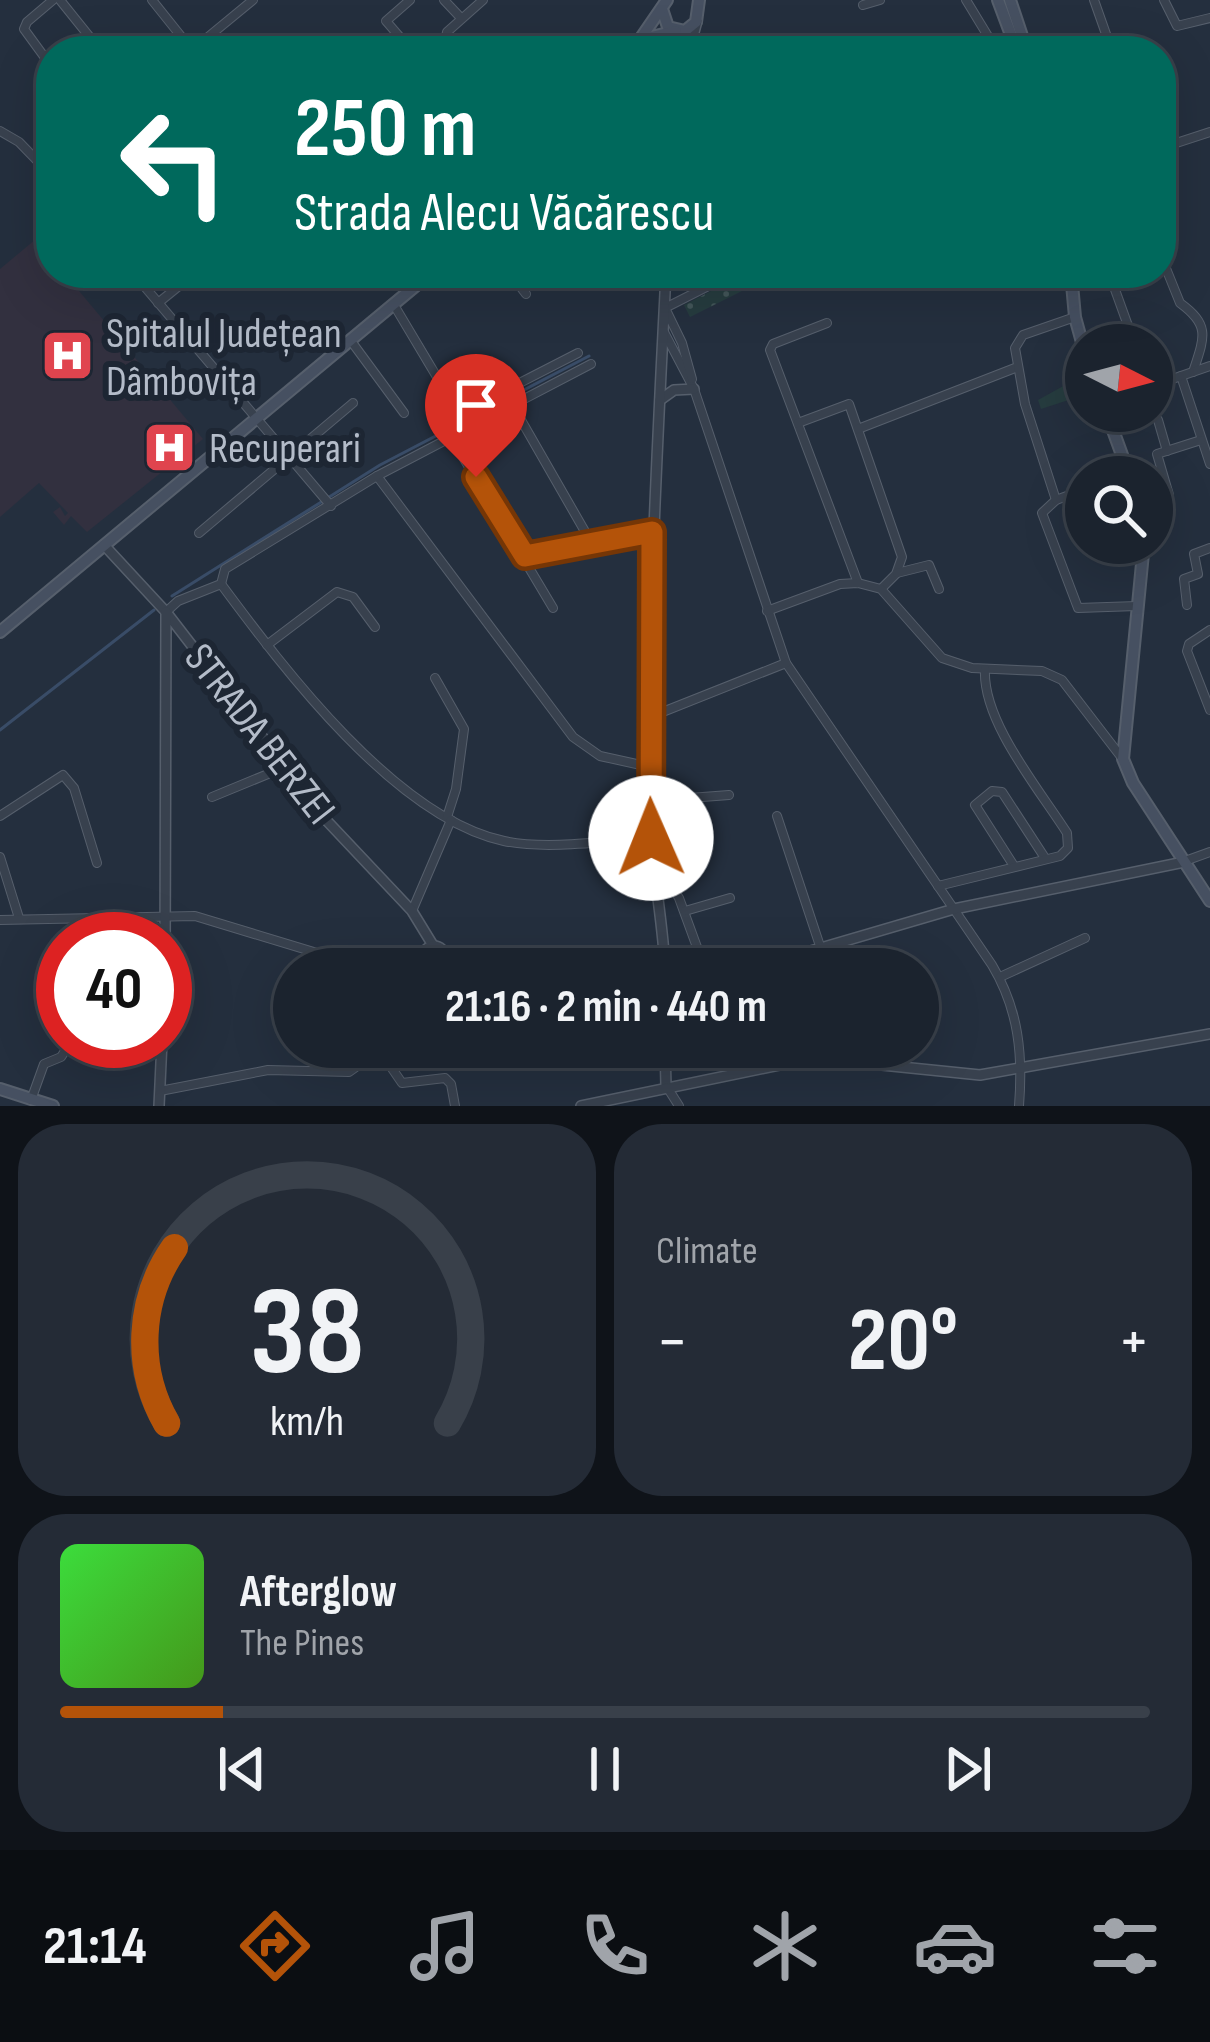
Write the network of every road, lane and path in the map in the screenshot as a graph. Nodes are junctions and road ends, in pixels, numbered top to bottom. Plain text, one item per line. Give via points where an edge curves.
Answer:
1 (56, 0) edge
2 (152, 0) edge
3 (253, 0) edge
4 (410, 0) edge
5 (444, 0) edge
6 (483, 0) edge
7 (880, 0) edge
8 (966, 0) edge
9 (998, 0) edge
10 (1010, 0) edge
11 (1094, 0) edge
12 (1164, 0) edge
13 (664, 4) edge
14 (863, 4) dead end
15 (697, 7) edge
16 (461, 18) junction
17 (1210, 18) edge
18 (88, 36) edge
19 (180, 36) edge
20 (209, 36) edge
21 (399, 36) edge
22 (446, 36) edge
23 (642, 36) edge
24 (679, 36) edge
25 (687, 36) edge
26 (988, 36) edge
27 (1011, 36) edge
28 (1022, 36) edge
29 (1107, 36) edge
30 (36, 48) edge
31 (0, 131) edge
32 (1210, 132) edge
33 (1176, 143) edge
34 (36, 158) edge
35 (146, 288) edge
36 (176, 288) edge
37 (414, 288) edge
38 (521, 288) edge
39 (666, 288) edge
40 (704, 288) edge
41 (1072, 288) edge
42 (1114, 288) edge
43 (1174, 288) edge
44 (526, 294) dead end
45 (158, 303) junction
46 (394, 305) junction
47 (665, 308) junction
48 (1075, 317) junction
49 (827, 323) dead end
50 (1077, 324) edge
51 (1127, 324) edge
52 (664, 331) junction
53 (351, 341) junction
54 (578, 353) dead end
55 (591, 364) dead end
56 (1210, 366) edge
57 (1016, 368) junction
58 (1193, 372) junction
59 (1181, 376) junction
60 (1173, 379) edge
61 (694, 389) junction
62 (660, 400) junction
63 (353, 403) dead end
64 (513, 406) junction
65 (404, 413) dead end
66 (256, 418) junction
67 (798, 423) junction
68 (858, 429) junction
69 (1161, 432) edge
70 (451, 436) junction
71 (1202, 440) junction
72 (1167, 451) junction
73 (1158, 456) edge
74 (290, 458) junction
75 (1210, 464) edge
76 (377, 476) junction
77 (1065, 497) edge
78 (1056, 500) junction
79 (331, 506) junction
80 (652, 532) junction
81 (199, 533) dead end
82 (591, 542) junction
83 (104, 545) junction
84 (1210, 548) edge
85 (525, 556) junction
86 (1142, 564) edge
87 (896, 574) junction
88 (858, 583) junction
89 (221, 584) junction
90 (881, 589) junction
91 (939, 589) dead end
92 (1186, 605) dead end
93 (1137, 606) junction
94 (553, 608) dead end
95 (767, 611) junction
96 (166, 612) junction
97 (375, 627) dead end
98 (1210, 630) edge
99 (0, 632) edge
100 (267, 645) junction
101 (786, 663) junction
102 (986, 669) junction
103 (435, 679) dead end
104 (1210, 710) edge
105 (650, 717) junction
106 (1123, 759) junction
107 (285, 767) junction
108 (650, 767) junction
109 (729, 795) dead end
110 (212, 797) dead end
111 (650, 801) junction
112 (0, 815) edge
113 (777, 816) dead end
114 (449, 819) junction
115 (651, 838) junction
116 (1210, 852) edge
117 (652, 856) junction
118 (0, 857) edge
119 (1045, 859) junction
120 (1184, 862) junction
121 (97, 863) dead end
122 (1014, 866) junction
123 (938, 886) junction
124 (730, 898) dead end
125 (1210, 901) edge
126 (954, 909) junction
127 (685, 911) junction
128 (167, 912) edge
129 (415, 916) junction
130 (192, 917) edge
131 (19, 918) junction
132 (36, 918) edge
133 (0, 920) edge
134 (1085, 938) dead end
135 (820, 946) junction
136 (303, 948) edge
137 (433, 948) edge
138 (663, 948) edge
139 (698, 948) edge
140 (814, 948) edge
141 (1000, 977) junction
142 (1210, 1034) edge
143 (43, 1068) edge
144 (161, 1068) edge
145 (351, 1068) edge
146 (393, 1068) edge
147 (666, 1068) edge
148 (1022, 1068) junction
149 (666, 1086) junction
150 (0, 1089) edge
151 (160, 1091) junction
152 (32, 1100) junction
153 (14, 1101) edge
154 (615, 1102) edge
155 (53, 1106) edge
156 (159, 1106) edge
157 (169, 1106) edge
158 (455, 1106) edge
159 (581, 1106) edge
160 (679, 1106) edge
161 (1018, 1106) edge

1 - 18 street
1 - 30 street via 27,22
2 - 19 street
3 - 20 street
4 - 21 street via 386,21
5 - 16 street
6 - 16 street
7 - 14 street
8 - 26 street
9 - 27 main road
10 - 28 main road
11 - 29 street
12 - 17 street via 1178,26
13 - 23 main road
13 - 24 main road via 663,22
15 - 25 main road
16 - 22 street
31 - 34 street
32 - 33 street
35 - 45 street
36 - 45 street
37 - 46 main road
38 - 44 street
39 - 47 street
40 - 47 street
41 - 48 main road
42 - 51 street
43 - 58 street via 1206,323
45 - 66 street
46 - 53 main road
46 - 54 street via 457,412
47 - 52 street
47 - 61 street
48 - 50 main road
48 - 57 street via 1023,335
49 - 67 street via 770,346
52 - 61 street
52 - 62 street
53 - 65 street
53 - 66 main road
55 - 64 street
56 - 58 street
57 - 68 street
57 - 78 street
58 - 59 street
59 - 60 street
59 - 71 street
61 - 62 street
61 - 95 street
62 - 80 street
63 - 74 street
64 - 70 street
64 - 82 street
66 - 74 street
66 - 83 main road
67 - 68 street via 849,404
67 - 88 street
68 - 87 street via 902,556
69 - 72 street
70 - 76 street
70 - 85 street
71 - 72 street
71 - 75 street
72 - 73 street
74 - 79 street
74 - 81 street
76 - 79 street
76 - 108 street via 573,737 605,758
77 - 78 street
78 - 93 street via 1042,513 1078,608
79 - 89 street via 225,569
80 - 82 street
80 - 105 street
82 - 85 street
83 - 96 street, STRADA BERZEI
83 - 99 main road
84 - 92 street via 1194,554 1198,574 1184,579
85 - 94 street
86 - 93 main road
87 - 90 street
87 - 91 street via 929,565
88 - 90 street
88 - 95 street
89 - 96 street
89 - 100 street
90 - 102 street via 942,658
93 - 106 main road
95 - 101 street
96 - 107 street, STRADA BERZEI
96 - 128 street
97 - 100 street via 353,597 337,592
98 - 104 street via 1186,651
100 - 114 street via 348,739
101 - 105 street
101 - 123 street
102 - 106 street via 1028,669 1062,680
102 - 119 street via 992,712 1067,833 1065,852
103 - 114 street via 464,729
105 - 108 street
106 - 120 main road
107 - 110 street
107 - 129 street, STRADA BERZEI
108 - 111 street
109 - 111 street
111 - 115 street
112 - 121 street via 63,775
113 - 135 street
114 - 115 street via 509,842
114 - 129 street
115 - 117 street
116 - 120 street
117 - 127 street
117 - 138 street
118 - 131 street
119 - 122 street
119 - 122 street via 1002,792 992,791 975,806
120 - 125 main road
120 - 126 street
122 - 123 street
123 - 126 street
124 - 127 street
126 - 135 street
126 - 141 street
127 - 139 street
129 - 137 street, STRADA BERZEI
130 - 136 street
131 - 132 street
131 - 133 street
134 - 141 street
135 - 140 street
141 - 148 street
142 - 148 street
143 - 152 street
144 - 151 street
145 - 151 street via 268,1070
146 - 158 street via 402,1083 445,1078
147 - 149 street
148 - 149 street via 965,1075 813,1058
148 - 161 street
149 - 154 street
149 - 160 street
150 - 153 main road
151 - 156 street
151 - 157 street
152 - 153 main road
152 - 155 main road
154 - 159 street

